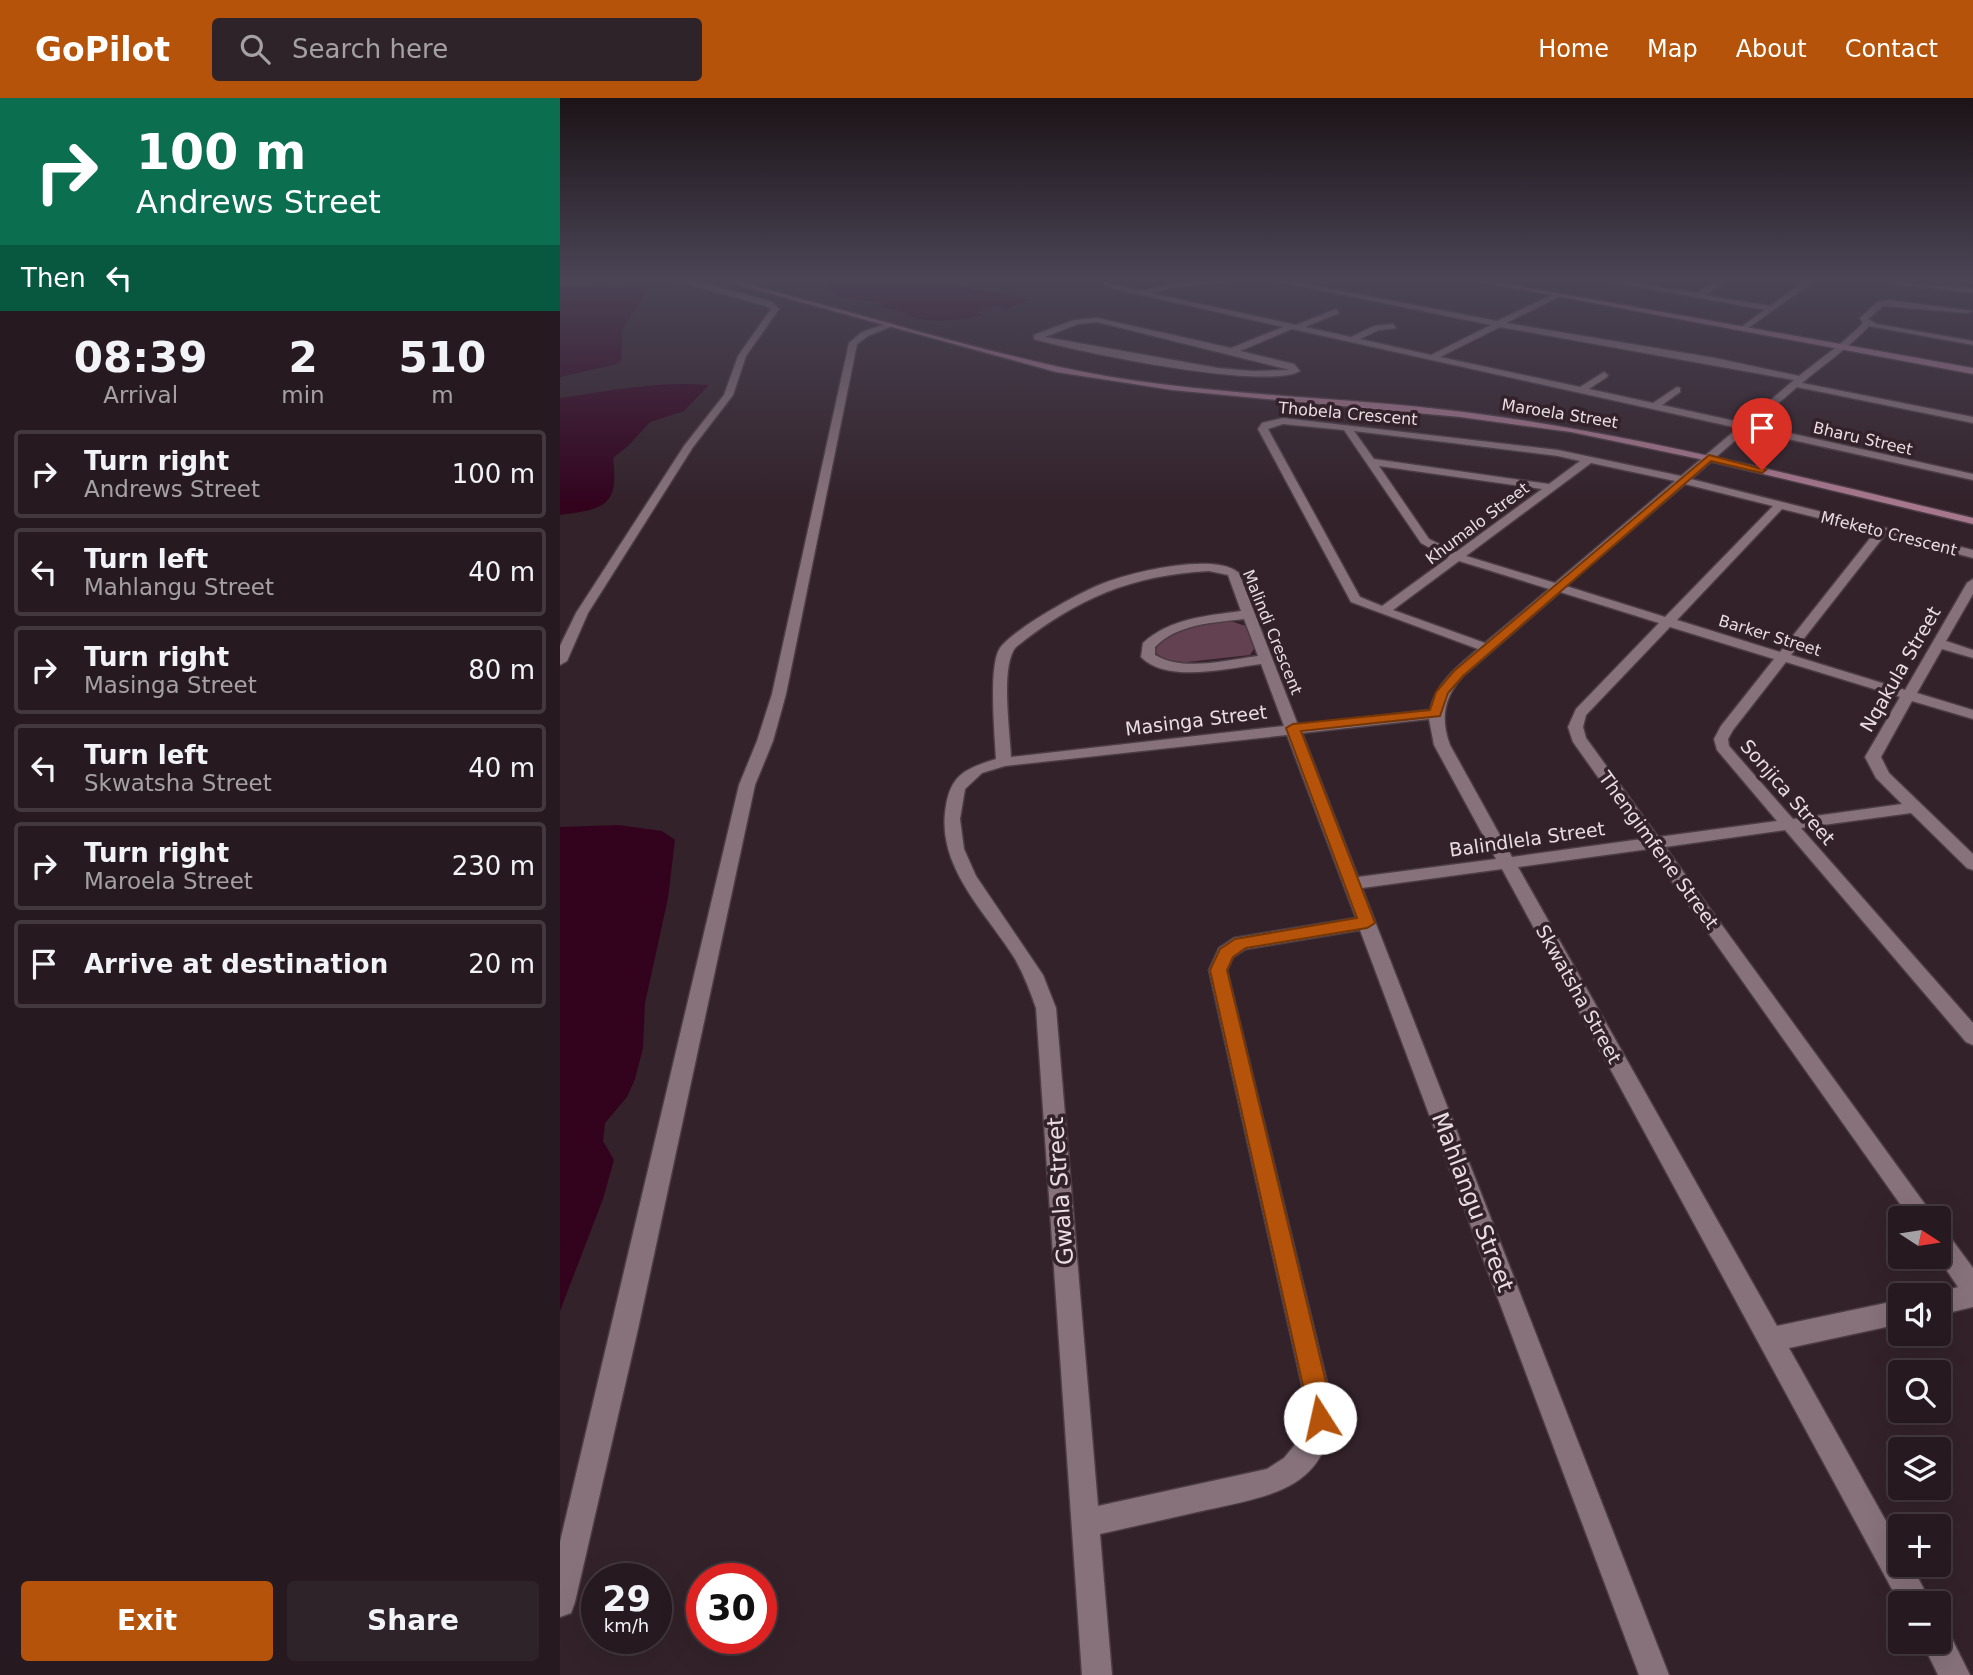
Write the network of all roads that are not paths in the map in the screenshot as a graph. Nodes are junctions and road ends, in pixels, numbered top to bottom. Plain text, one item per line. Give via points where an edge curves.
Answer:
1 (743, 355) edge
2 (851, 355) edge
3 (999, 355) edge
4 (1128, 355) edge
5 (1245, 355) edge
6 (1422, 355) edge
7 (1438, 355) edge
8 (1677, 355) edge
9 (1830, 355) edge
10 (1880, 355) edge
11 (1433, 357) junction
12 (1715, 361) junction
13 (1707, 367) dead end
14 (1973, 371) edge
15 (1604, 375) dead end
16 (1799, 381) junction
17 (1582, 390) junction
18 (1677, 390) dead end
19 (1908, 392) dead end
20 (1896, 404) junction
21 (1655, 406) junction
22 (1973, 420) edge
23 (1746, 426) junction
24 (1348, 427) junction
25 (1709, 458) junction
26 (1588, 460) junction
27 (1371, 462) junction
28 (1973, 477) edge
29 (1682, 481) junction
30 (1551, 487) junction
31 (1779, 506) junction
32 (1973, 521) edge
33 (1882, 531) junction
34 (1973, 554) edge
35 (1457, 558) junction
36 (1973, 583) edge
37 (1557, 588) junction
38 (1968, 600) edge
39 (1384, 611) junction
40 (1250, 614) junction
41 (1667, 622) junction
42 (1937, 643) junction
43 (1488, 648) junction
44 (1973, 654) edge
45 (1783, 657) junction
46 (1267, 659) junction
47 (560, 661) edge
48 (1908, 695) junction
49 (1435, 714) junction
50 (1973, 715) edge
51 (1293, 728) junction
52 (1004, 762) junction
53 (1916, 807) junction
54 (1788, 824) junction
55 (1653, 843) junction
56 (1507, 863) junction
57 (1973, 864) edge
58 (1352, 884) junction
59 (1367, 923) junction
60 (1973, 1037) edge
61 (1914, 1206) edge
62 (1951, 1257) edge
63 (1973, 1288) edge
64 (1973, 1296) edge
65 (1951, 1301) edge
66 (1888, 1315) edge
67 (1770, 1340) junction
68 (1086, 1522) junction
69 (1909, 1591) edge
70 (560, 1602) edge
71 (1944, 1654) edge
72 (1097, 1675) edge
73 (1654, 1675) edge
74 (1955, 1675) edge

1 - 47 street via 728,395 689,446 582,612
2 - 70 street via 779,694 747,785
3 - 25 street, Maroela Street via 1092,376 1172,387 1503,419
4 - 5 street via 1220,370 1273,375 1296,371
6 - 11 street, Bharu Street
7 - 11 street
8 - 12 street
9 - 16 street
10 - 14 street
11 - 17 street, Bharu Street
12 - 13 street
12 - 16 street
15 - 17 street
16 - 20 street
16 - 23 street
17 - 21 street, Bharu Street
18 - 21 street
19 - 20 street
20 - 22 street
21 - 23 street, Bharu Street
23 - 25 street
23 - 28 street, Bharu Street
24 - 26 street, Thobela Crescent via 1520,447
24 - 27 street, Barker Street
24 - 39 street, Thobela Crescent via 1283,421 1262,427 1352,596
25 - 29 street
25 - 32 street, Maroela Street
26 - 29 street, Thobela Crescent
26 - 30 street, Khumalo Street
27 - 30 street
27 - 35 street, Barker Street via 1428,544
29 - 31 street, Mfeketo Crescent
29 - 37 street
30 - 35 street, Khumalo Street
31 - 33 street, Mfeketo Crescent
31 - 41 street, Thengimfene Street
33 - 34 street, Mfeketo Crescent
33 - 45 street, Sonjica Street
35 - 37 street, Barker Street
35 - 39 street, Khumalo Street
36 - 38 street, Nqakula Street
37 - 41 street, Barker Street
37 - 43 street
38 - 42 street, Nqakula Street
39 - 43 street, Thobela Crescent
40 - 46 street, Malindi Crescent
40 - 46 street via 1165,633 1148,646 1147,657 1161,665 1182,667
40 - 52 street, Malindi Crescent via 1233,573 1214,566 1118,583 1080,601 1004,652
41 - 45 street, Barker Street
41 - 55 street, Thengimfene Street via 1575,723 1581,742
42 - 44 street
42 - 48 street, Nqakula Street
43 - 49 street via 1449,682
45 - 48 street, Barker Street
45 - 54 street, Sonjica Street via 1721,739 1727,755
46 - 51 street, Malindi Crescent
48 - 50 street, Barker Street
48 - 53 street, Nqakula Street via 1873,757 1882,775
49 - 51 street, Masinga Street
49 - 56 street, Skwatsha Street via 1442,745
51 - 52 street, Masinga Street
51 - 58 street, Mahlangu Street
52 - 68 street, Gwala Street via 977,770 957,787 954,833 965,875 1036,977 1046,1009
53 - 54 street, Balindlela Street
53 - 57 street, Nqakula Street
54 - 55 street, Balindlela Street
54 - 60 street, Sonjica Street
55 - 56 street, Balindlela Street
55 - 61 street, Thengimfene Street
56 - 58 street, Balindlela Street
56 - 67 street, Skwatsha Street
58 - 59 street, Mahlangu Street
59 - 68 street via 1241,943 1226,954 1218,970 1318,1399 1316,1436 1298,1465 1270,1482
59 - 73 street, Mahlangu Street
62 - 63 street
64 - 65 street
66 - 67 street
67 - 69 street, Skwatsha Street
68 - 72 street, Gwala Street
71 - 74 street

